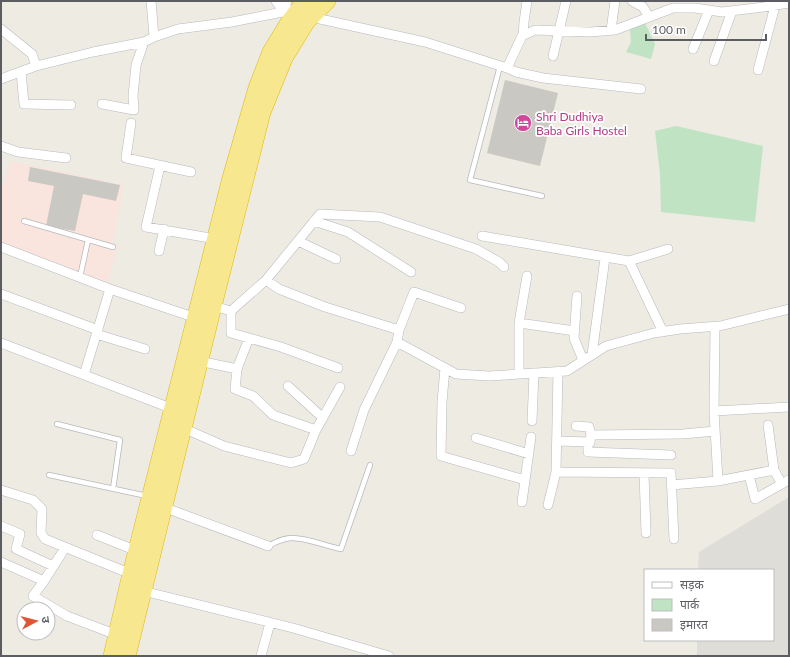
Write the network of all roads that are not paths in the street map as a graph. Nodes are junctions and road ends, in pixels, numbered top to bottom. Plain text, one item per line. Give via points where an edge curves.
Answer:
1 (151, 1) edge
2 (276, 1) edge
3 (326, 1) edge
4 (527, 1) edge
5 (566, 1) edge
6 (615, 1) edge
7 (632, 1) edge
8 (789, 3) edge
9 (765, 4) edge
10 (674, 5) edge
11 (775, 6) junction
12 (297, 8) edge
13 (709, 10) junction
14 (732, 11) junction
15 (649, 17) junction
16 (1, 29) edge
17 (610, 30) junction
18 (559, 31) junction
19 (524, 35) junction
20 (154, 37) junction
21 (144, 42) junction
22 (693, 49) dead end
23 (553, 56) dead end
24 (714, 61) dead end
25 (36, 66) junction
26 (503, 67) junction
27 (758, 70) dead end
28 (21, 72) junction
29 (1, 79) edge
30 (641, 89) dead end
31 (102, 104) dead end
32 (71, 105) dead end
33 (131, 123) dead end
34 (1, 146) edge
35 (66, 158) dead end
36 (160, 166) junction
37 (191, 172) dead end
38 (542, 196) dead end
39 (24, 221) dead end
40 (314, 222) junction
41 (164, 230) junction
42 (482, 236) dead end
43 (216, 239) junction
44 (88, 240) junction
45 (298, 241) junction
46 (1, 246) edge
47 (113, 247) dead end
48 (668, 249) dead end
49 (159, 252) dead end
50 (604, 258) junction
51 (336, 259) dead end
52 (629, 261) junction
53 (504, 267) dead end
54 (411, 272) dead end
55 (527, 276) dead end
56 (80, 277) junction
57 (266, 280) junction
58 (110, 289) junction
59 (1, 294) edge
60 (577, 296) dead end
61 (213, 306) junction
62 (461, 308) dead end
63 (789, 309) edge
64 (231, 311) junction
65 (196, 318) junction
66 (519, 323) junction
67 (715, 327) junction
68 (399, 330) junction
69 (575, 331) junction
70 (97, 332) junction
71 (663, 332) junction
72 (249, 338) junction
73 (397, 342) junction
74 (1, 343) edge
75 (145, 349) dead end
76 (592, 355) junction
77 (583, 360) junction
78 (199, 361) junction
79 (338, 368) dead end
80 (445, 368) junction
81 (237, 369) junction
82 (558, 371) junction
83 (534, 373) junction
84 (519, 374) junction
85 (84, 375) junction
86 (288, 386) dead end
87 (340, 387) dead end
88 (789, 408) edge
89 (173, 409) junction
90 (714, 411) junction
91 (323, 418) junction
92 (532, 421) dead end
93 (57, 424) dead end
94 (768, 424) dead end
95 (576, 426) dead end
96 (183, 428) junction
97 (316, 430) junction
98 (715, 431) junction
99 (531, 437) dead end
100 (476, 438) dead end
101 (589, 439) junction
102 (556, 441) junction
103 (351, 451) dead end
104 (529, 454) junction
105 (670, 455) dead end
106 (370, 465) dead end
107 (774, 470) junction
108 (556, 472) junction
109 (644, 473) junction
110 (49, 474) dead end
111 (749, 475) junction
112 (525, 480) junction
113 (718, 482) junction
114 (785, 482) edge
115 (671, 485) junction
116 (113, 488) junction
117 (1, 490) edge
118 (157, 502) junction
119 (522, 502) dead end
120 (548, 505) dead end
121 (1, 526) edge
122 (646, 533) dead end
123 (97, 535) dead end
124 (674, 539) dead end
125 (268, 546) joint
126 (65, 548) junction
127 (137, 550) junction
128 (1, 562) edge
129 (53, 566) junction
130 (131, 574) junction
131 (44, 581) junction
132 (143, 591) junction
133 (270, 623) junction
134 (117, 634) junction
135 (112, 656) edge
136 (127, 656) edge
137 (261, 656) edge
138 (389, 656) edge

1 - 20 street
2 - 12 street
3 - 12 highway
4 - 19 street
5 - 18 street
6 - 17 street
7 - 15 street via 643,7
8 - 11 street
9 - 11 street
9 - 14 street
10 - 13 street
10 - 15 street
11 - 27 street
12 - 20 street via 232,22 178,29
12 - 26 street via 425,42
12 - 43 highway via 271,52 257,88
12 - 61 highway via 306,22 284,58 262,112
13 - 14 street
13 - 22 street
14 - 24 street
15 - 17 street
16 - 25 street via 32,54
17 - 18 street
18 - 19 street via 535,30
18 - 23 street
19 - 26 street
20 - 21 street
21 - 25 street
21 - 31 street via 136,65 134,110
25 - 28 street
26 - 30 street via 543,78
26 - 38 lane via 470,180
28 - 29 street
28 - 32 street via 24,104
33 - 36 street via 126,158
34 - 35 street via 18,152
36 - 37 street
36 - 41 street via 146,226
39 - 44 lane
40 - 45 street
40 - 53 street via 320,214 380,217 476,249
40 - 54 street via 348,232
41 - 43 street
41 - 49 street
42 - 50 street
43 - 65 highway
44 - 47 lane
44 - 56 lane
45 - 51 street
45 - 57 street
46 - 56 street
48 - 52 street
50 - 52 street
50 - 76 street
52 - 71 street
55 - 66 street
56 - 58 street
57 - 64 street
57 - 68 street via 279,289 325,307
58 - 65 street
58 - 70 street
59 - 70 street
60 - 69 street
61 - 64 street
61 - 78 highway
62 - 68 street via 414,292
63 - 67 street
64 - 72 street via 231,333
65 - 89 highway
66 - 69 street
66 - 84 street
67 - 71 street
67 - 90 street
68 - 73 street
69 - 77 street via 574,338
70 - 75 street
70 - 85 street
71 - 76 street via 606,346
72 - 79 street
72 - 81 street
73 - 80 street
73 - 103 street via 364,410
74 - 85 street
76 - 77 street
77 - 82 street via 567,371
78 - 81 street
78 - 96 highway
80 - 84 street via 456,374
80 - 112 street via 441,456
81 - 97 street via 235,389 253,396 273,415
82 - 83 street
82 - 102 street
83 - 84 street
83 - 92 street
85 - 89 street
86 - 91 street
87 - 91 street
88 - 90 street
89 - 118 highway
90 - 98 street
91 - 97 street
93 - 116 lane via 120,440
94 - 107 street
95 - 101 street via 589,427
96 - 97 street via 224,446 291,463 304,459
96 - 118 highway
98 - 101 street
98 - 113 street
99 - 104 street
100 - 104 street
101 - 102 street
101 - 105 street via 588,452
102 - 108 street
104 - 112 street
106 - 125 lane via 341,549 292,538
107 - 111 street
107 - 114 street
108 - 109 street
108 - 120 street
109 - 115 street via 671,473
109 - 122 street
110 - 116 lane
111 - 113 street
111 - 114 street via 755,500
112 - 119 street
113 - 115 street
115 - 124 street
116 - 118 lane
117 - 126 street via 33,500 42,508 41,533 45,539
118 - 125 street
118 - 127 highway
118 - 132 highway
121 - 129 street via 20,534 16,549
123 - 127 street
126 - 129 street
126 - 130 street
127 - 130 highway
128 - 131 street
129 - 131 street
130 - 134 highway
131 - 134 street via 33,596 67,616
132 - 133 street
132 - 136 highway
133 - 137 street
133 - 138 street
134 - 135 highway

